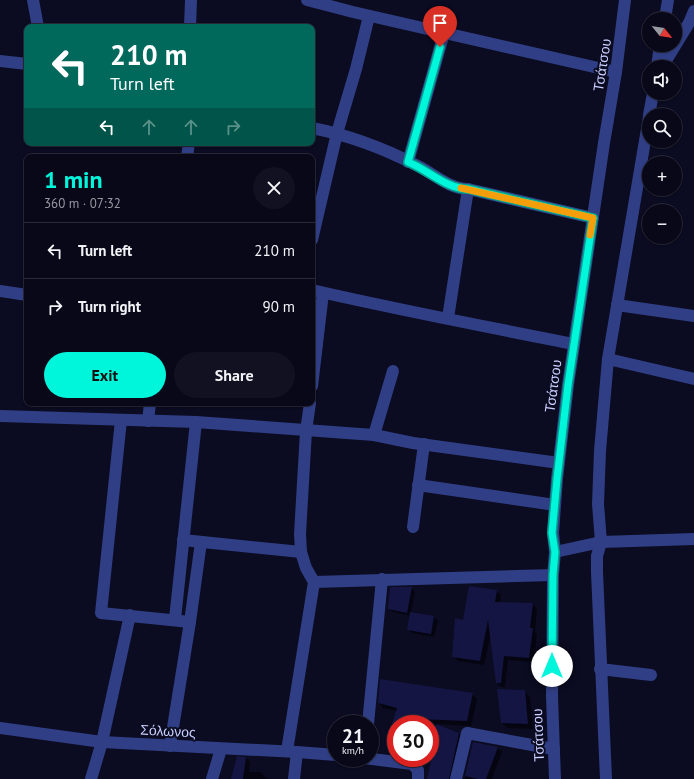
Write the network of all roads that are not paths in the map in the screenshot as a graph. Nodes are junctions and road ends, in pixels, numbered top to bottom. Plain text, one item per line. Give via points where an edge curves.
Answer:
1 (26, 0) edge
2 (33, 0) edge
3 (191, 0) edge
4 (307, 0) edge
5 (625, 0) edge
6 (668, 0) edge
7 (694, 11) edge
8 (666, 12) edge
9 (369, 16) junction
10 (37, 23) edge
11 (190, 24) edge
12 (444, 33) junction
13 (666, 60) edge
14 (0, 61) edge
15 (24, 64) edge
16 (616, 72) junction
17 (315, 129) edge
18 (337, 133) junction
19 (643, 148) edge
20 (408, 162) junction
21 (468, 189) junction
22 (593, 218) junction
23 (315, 227) edge
24 (0, 291) edge
25 (317, 291) edge
26 (24, 295) edge
27 (617, 305) junction
28 (694, 316) edge
29 (448, 318) junction
30 (315, 329) edge
31 (574, 344) junction
32 (608, 359) junction
33 (393, 371) dead end
34 (694, 379) edge
35 (150, 406) edge
36 (310, 406) edge
37 (0, 416) edge
38 (121, 420) junction
39 (148, 421) junction
40 (196, 422) junction
41 (306, 430) junction
42 (374, 435) junction
43 (424, 444) junction
44 (559, 463) junction
45 (418, 485) junction
46 (554, 505) junction
47 (413, 527) dead end
48 (694, 539) edge
49 (182, 540) junction
50 (201, 542) junction
51 (601, 542) junction
52 (301, 552) junction
53 (555, 552) junction
54 (553, 575) junction
55 (382, 579) junction
56 (314, 582) junction
57 (130, 615) junction
58 (174, 619) junction
59 (190, 622) junction
60 (600, 669) junction
61 (651, 675) dead end
62 (369, 715) edge
63 (0, 728) edge
64 (102, 742) junction
65 (170, 746) junction
66 (221, 749) junction
67 (554, 749) junction
68 (292, 752) junction
69 (327, 754) edge
70 (379, 760) edge
71 (91, 779) edge
72 (212, 779) edge
73 (294, 779) edge
74 (418, 779) edge
75 (456, 779) edge
76 (555, 779) edge
77 (606, 779) edge

1 - 10 street
2 - 10 street
3 - 11 street
4 - 9 street
5 - 16 street, Τσάτσου
6 - 8 street
7 - 13 street
9 - 12 street
9 - 18 street
12 - 16 street
12 - 20 street
14 - 15 street
16 - 22 street, Τσάτσου
17 - 18 street
18 - 20 street
18 - 23 street
19 - 27 street
20 - 21 street via 449,184
21 - 22 street
21 - 29 street
22 - 31 street, Τσάτσου
24 - 26 street
25 - 29 street
25 - 30 street
27 - 28 street
27 - 32 street
29 - 31 street
31 - 44 street, Τσάτσου
32 - 34 street
32 - 51 street via 598,504
33 - 42 street
35 - 39 street
36 - 41 street
37 - 38 street
38 - 39 street
38 - 57 street via 101,613
39 - 40 street
40 - 41 street
40 - 49 street
41 - 42 street
41 - 52 street
42 - 43 street
43 - 44 street
43 - 45 street
44 - 46 street, Τσάτσου
45 - 46 street
45 - 47 street
46 - 53 street, Τσάτσου via 552,533
48 - 51 street
49 - 50 street
49 - 58 street
50 - 52 street
50 - 59 street
51 - 53 street
51 - 60 street via 597,556
52 - 56 street
53 - 54 street, Τσάτσου
54 - 55 street
54 - 67 street, Τσάτσου
55 - 56 street
55 - 62 street
56 - 68 street
57 - 58 street
57 - 64 street
58 - 59 street
59 - 65 street
60 - 61 street
60 - 77 street
63 - 64 street, Σόλωνος
64 - 65 street, Σόλωνος
64 - 71 street
65 - 66 street, Σόλωνος
66 - 68 street, Σόλωνος
66 - 72 street
67 - 75 street via 467,733
67 - 76 street, Τσάτσου
68 - 69 street, Σόλωνος
68 - 73 street
70 - 74 street via 412,764 418,770

